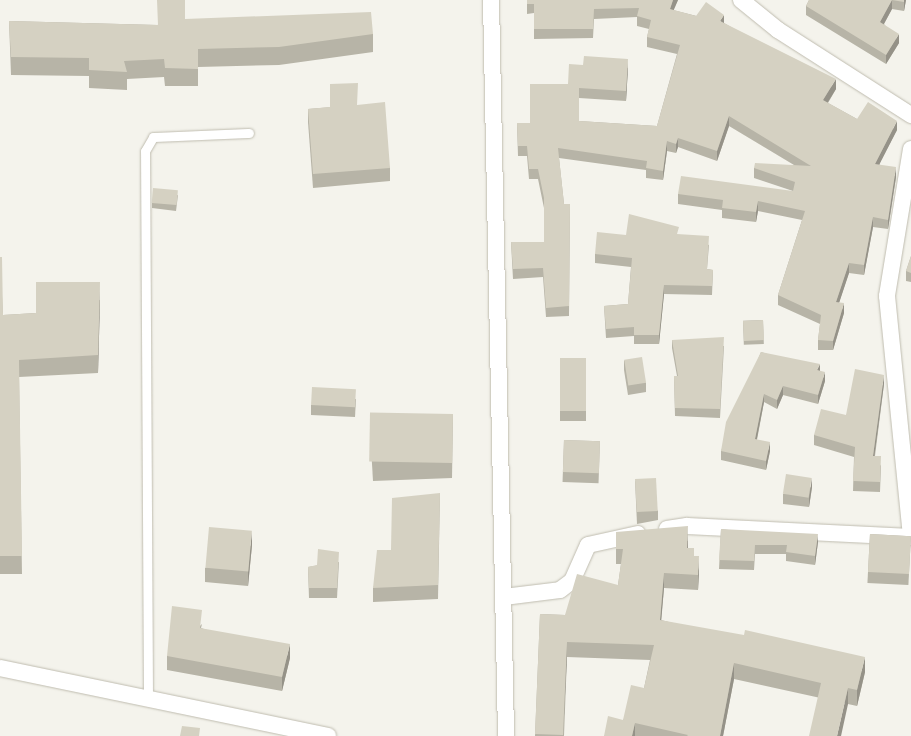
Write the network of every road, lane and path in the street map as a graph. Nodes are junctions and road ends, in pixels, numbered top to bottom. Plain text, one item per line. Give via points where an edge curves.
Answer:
1 (491, 0) edge
2 (741, 0) edge
3 (911, 115) edge
4 (249, 134) dead end
5 (911, 149) edge
6 (911, 537) edge
7 (504, 597) junction
8 (0, 668) edge
9 (148, 698) junction
10 (328, 736) edge
11 (506, 736) edge

1 - 7 street
2 - 3 street via 778,30
4 - 9 lane via 153,138 145,150
5 - 6 street via 887,296
6 - 7 street via 687,526 603,539 588,545 572,581 560,590
7 - 11 street
8 - 9 street
9 - 10 street

